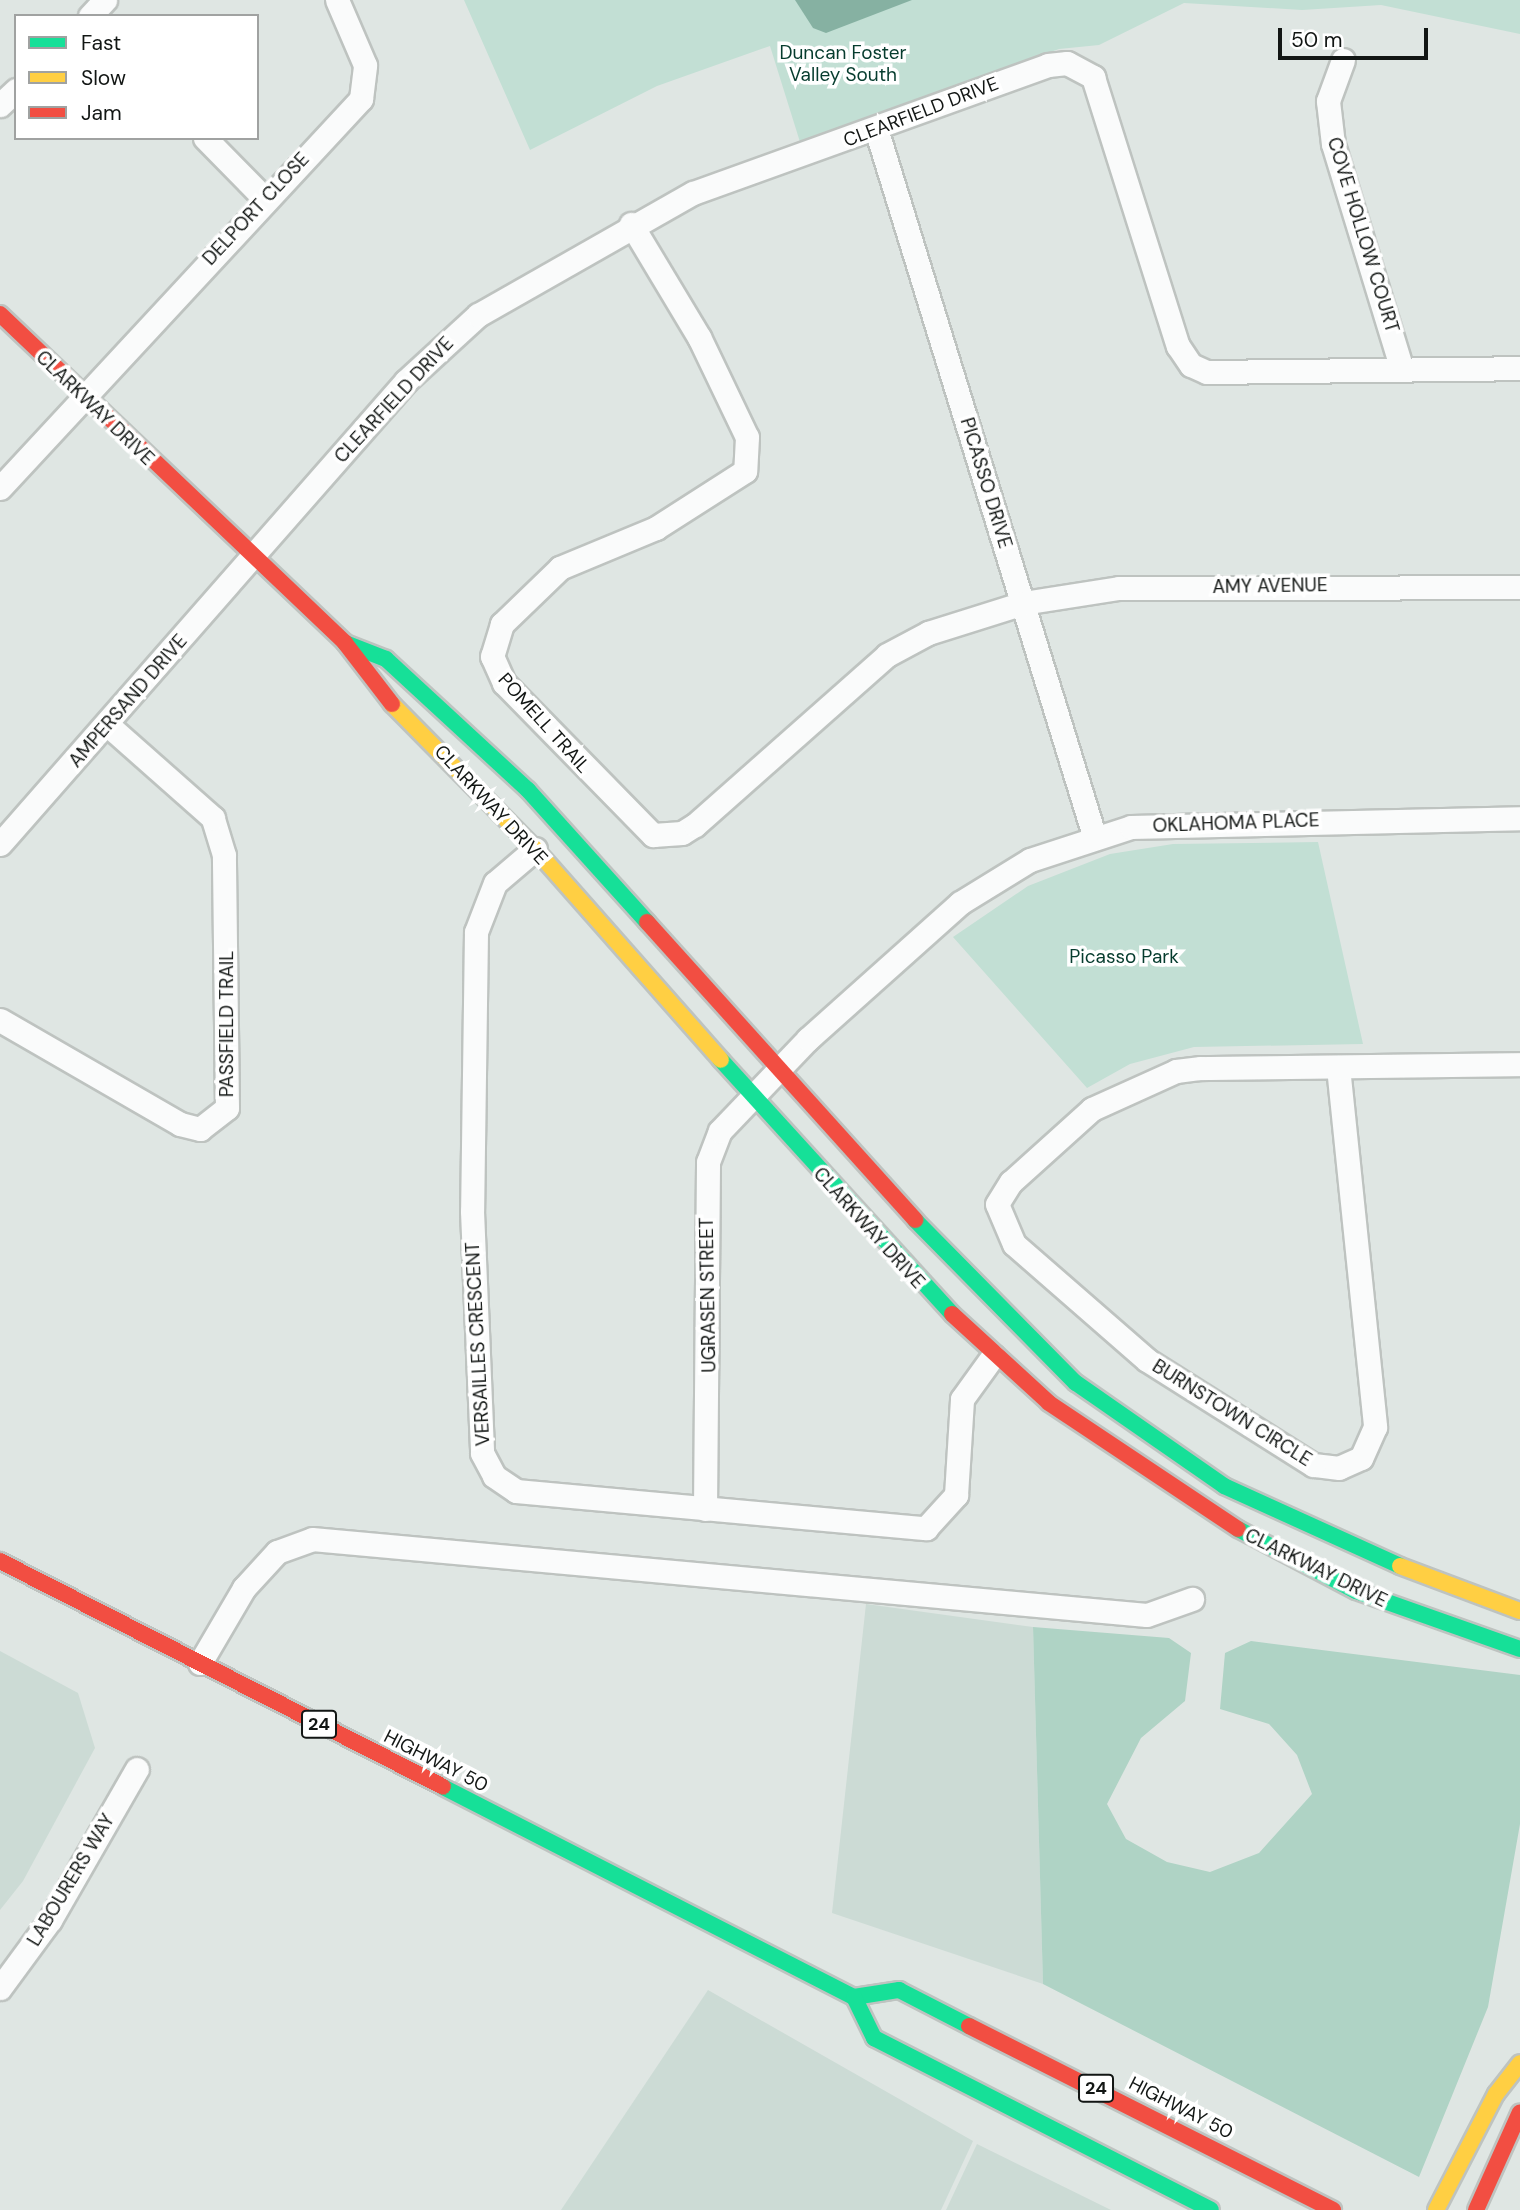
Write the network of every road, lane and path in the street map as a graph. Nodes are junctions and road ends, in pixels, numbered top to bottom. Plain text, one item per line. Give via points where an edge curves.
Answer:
1 (104, 0) edge
2 (337, 0) edge
3 (92, 14) edge
4 (1343, 61) dead end
5 (14, 92) edge
6 (0, 105) edge
7 (877, 132) junction
8 (207, 140) edge
9 (265, 199) junction
10 (631, 224) junction
11 (0, 314) edge
12 (1520, 368) edge
13 (1402, 370) junction
14 (82, 398) junction
15 (0, 488) edge
16 (253, 557) junction
17 (1520, 587) edge
18 (1023, 603) junction
19 (345, 643) junction
20 (108, 725) junction
21 (1520, 818) edge
22 (1094, 835) junction
23 (0, 844) edge
24 (535, 849) junction
25 (0, 1020) edge
26 (1520, 1064) edge
27 (1338, 1067) junction
28 (780, 1071) junction
29 (752, 1096) junction
30 (993, 1356) junction
31 (705, 1509) junction
32 (0, 1561) edge
33 (1192, 1599) dead end
34 (1520, 1611) edge
35 (1520, 1649) edge
36 (200, 1663) junction
37 (137, 1769) dead end
38 (0, 1988) edge
39 (854, 1997) junction
40 (1520, 2063) edge
41 (1520, 2112) edge
42 (1212, 2210) edge
43 (1333, 2210) edge
44 (1436, 2210) edge
45 (1476, 2210) edge

1 - 3 street
2 - 9 street, DELPORT CLOSE via 365,65 366,88
4 - 13 street, COVE HOLLOW COURT via 1328,101 1333,144
5 - 6 street
7 - 10 street, CLEARFIELD DRIVE via 743,173
7 - 13 street, CLEARFIELD DRIVE via 924,108 1048,65 1083,69 1098,91 1178,346 1191,365 1207,372
7 - 18 street, PICASSO DRIVE
8 - 9 street
9 - 14 street, DELPORT CLOSE
10 - 16 street, CLEARFIELD DRIVE via 502,299 454,335
10 - 18 street, POMELL TRAIL via 699,337 747,437 745,471 656,528 560,568 502,624 492,656 504,683 641,828 682,834 887,655 928,633
11 - 14 street, CLARKWAY DRIVE
12 - 13 street, CLEARFIELD DRIVE
14 - 15 street
14 - 16 street, CLARKWAY DRIVE
16 - 19 street, CLARKWAY DRIVE
16 - 20 street, AMPERSAND DRIVE
17 - 18 street, AMY AVENUE via 1119,588
18 - 22 street, PICASSO DRIVE
19 - 24 street, CLARKWAY DRIVE via 367,679
19 - 28 street, CLARKWAY DRIVE via 386,659 520,782
20 - 23 street, AMPERSAND DRIVE
20 - 25 street, PASSFIELD TRAIL via 213,818 224,855 227,1108 201,1129 180,1124
21 - 22 street, OKLAHOMA PLACE via 1172,822
22 - 28 street, OKLAHOMA PLACE via 1030,860 960,903
24 - 29 street, CLARKWAY DRIVE
24 - 31 street, VERSAILLES CRESCENT via 495,883 476,932 472,1211 482,1453 494,1476 516,1491
26 - 27 street, BURNSTOWN CIRCLE
27 - 27 street, BURNSTOWN CIRCLE via 1375,1427 1361,1458 1339,1468 1313,1465 1147,1360 1014,1244 997,1204 1011,1182 1092,1109 1148,1079 1201,1068
28 - 29 street, OKLAHOMA PLACE
28 - 34 street, CLARKWAY DRIVE via 1011,1323 1145,1436 1224,1486 1343,1545
29 - 30 street, CLARKWAY DRIVE via 926,1292
29 - 31 street, UGRASEN STREET via 720,1131 708,1162
30 - 31 street, VERSAILLES CRESCENT via 962,1399 956,1495 926,1528
30 - 35 street, CLARKWAY DRIVE via 1070,1418 1230,1525 1356,1591
32 - 36 street, HIGHWAY 50 / 24
33 - 36 street via 1147,1615 312,1539 277,1552 244,1588
36 - 39 street, HIGHWAY 50 / 24
37 - 38 street, LABOURERS WAY via 50,1920
39 - 42 street via 874,2038
39 - 43 street, HIGHWAY 50 / 24 via 899,1990
40 - 44 street via 1496,2094
41 - 45 street

